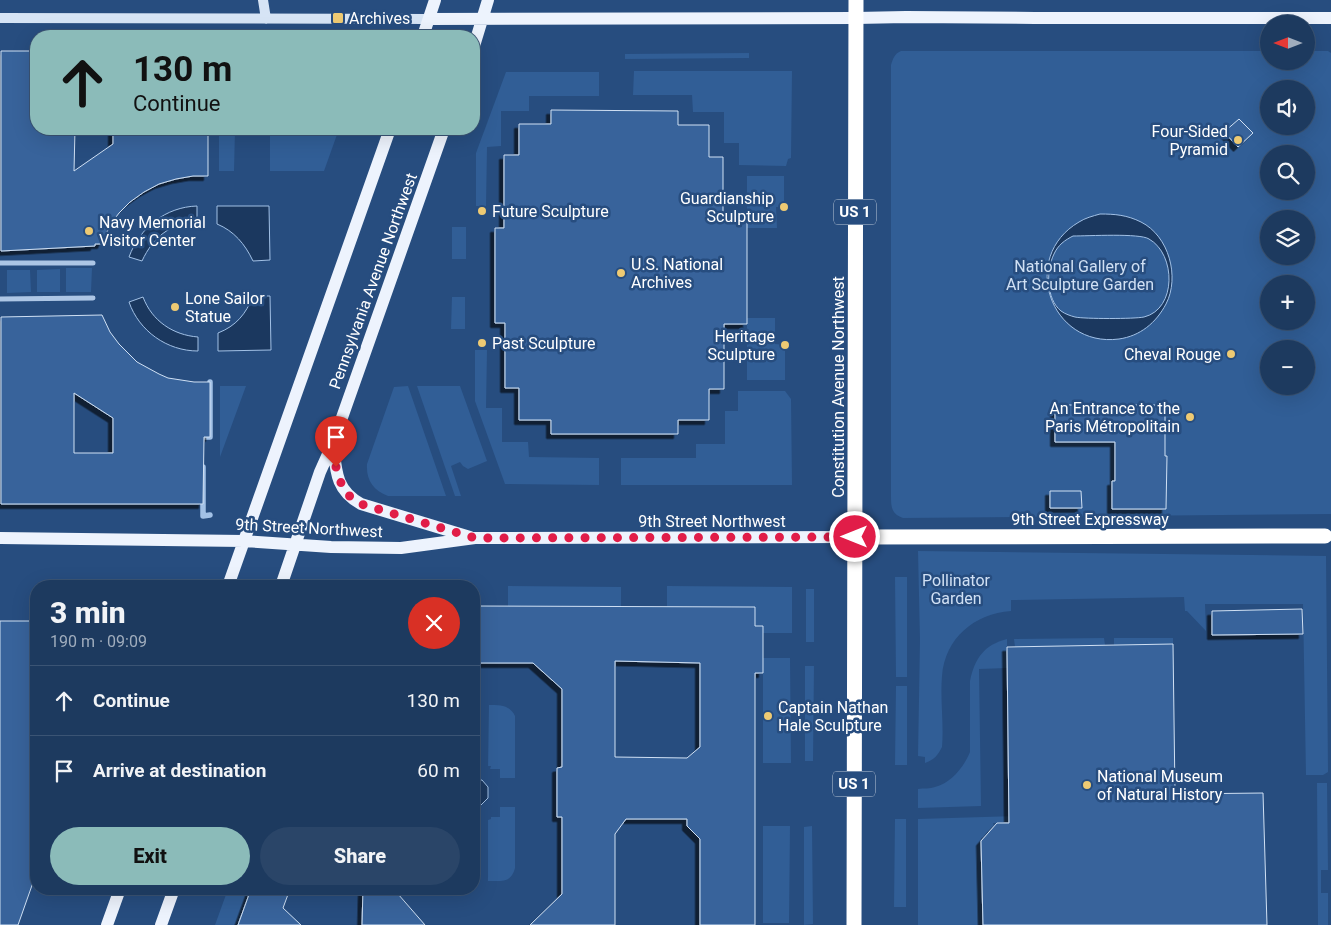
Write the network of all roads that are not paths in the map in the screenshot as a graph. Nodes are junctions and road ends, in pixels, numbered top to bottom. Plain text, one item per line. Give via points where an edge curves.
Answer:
1 (264, 0) edge
2 (435, 0) edge
3 (488, 0) edge
4 (856, 0) edge
5 (0, 18) edge
6 (856, 18) junction
7 (1331, 18) edge
8 (266, 19) junction
9 (429, 19) junction
10 (482, 19) junction
11 (425, 30) edge
12 (479, 30) edge
13 (388, 135) edge
14 (442, 135) edge
15 (93, 263) dead end
16 (0, 264) edge
17 (93, 298) dead end
18 (0, 299) edge
19 (333, 442) junction
20 (1325, 536) dead end
21 (855, 537) junction
22 (0, 538) edge
23 (475, 538) junction
24 (244, 541) junction
25 (296, 544) junction
26 (230, 580) edge
27 (283, 580) edge
28 (118, 895) edge
29 (172, 895) edge
30 (108, 925) edge
31 (161, 925) edge
32 (854, 925) edge

1 - 8 main road
2 - 9 main road
3 - 10 main road
4 - 6 highway, Constitution Avenue Northwest / US 1
5 - 8 main road
6 - 7 main road
6 - 10 main road
6 - 21 highway, Constitution Avenue Northwest / US 1
8 - 9 main road
9 - 10 main road
9 - 11 main road
10 - 12 main road
13 - 24 main road, Pennsylvania Avenue Northwest
14 - 19 main road, Pennsylvania Avenue Northwest
15 - 16 street
17 - 18 street
19 - 23 main road via 339,480 350,498
19 - 25 main road, Pennsylvania Avenue Northwest
20 - 21 highway, 9th Street Expressway
21 - 23 main road, 9th Street Northwest
21 - 32 highway, Constitution Avenue Northwest / US 1
22 - 24 main road, 9th Street Northwest
23 - 25 main road, 9th Street Northwest via 401,548
24 - 25 main road, 9th Street Northwest
24 - 26 main road, Pennsylvania Avenue Northwest
25 - 27 main road, Pennsylvania Avenue Northwest
28 - 30 main road
29 - 31 main road

